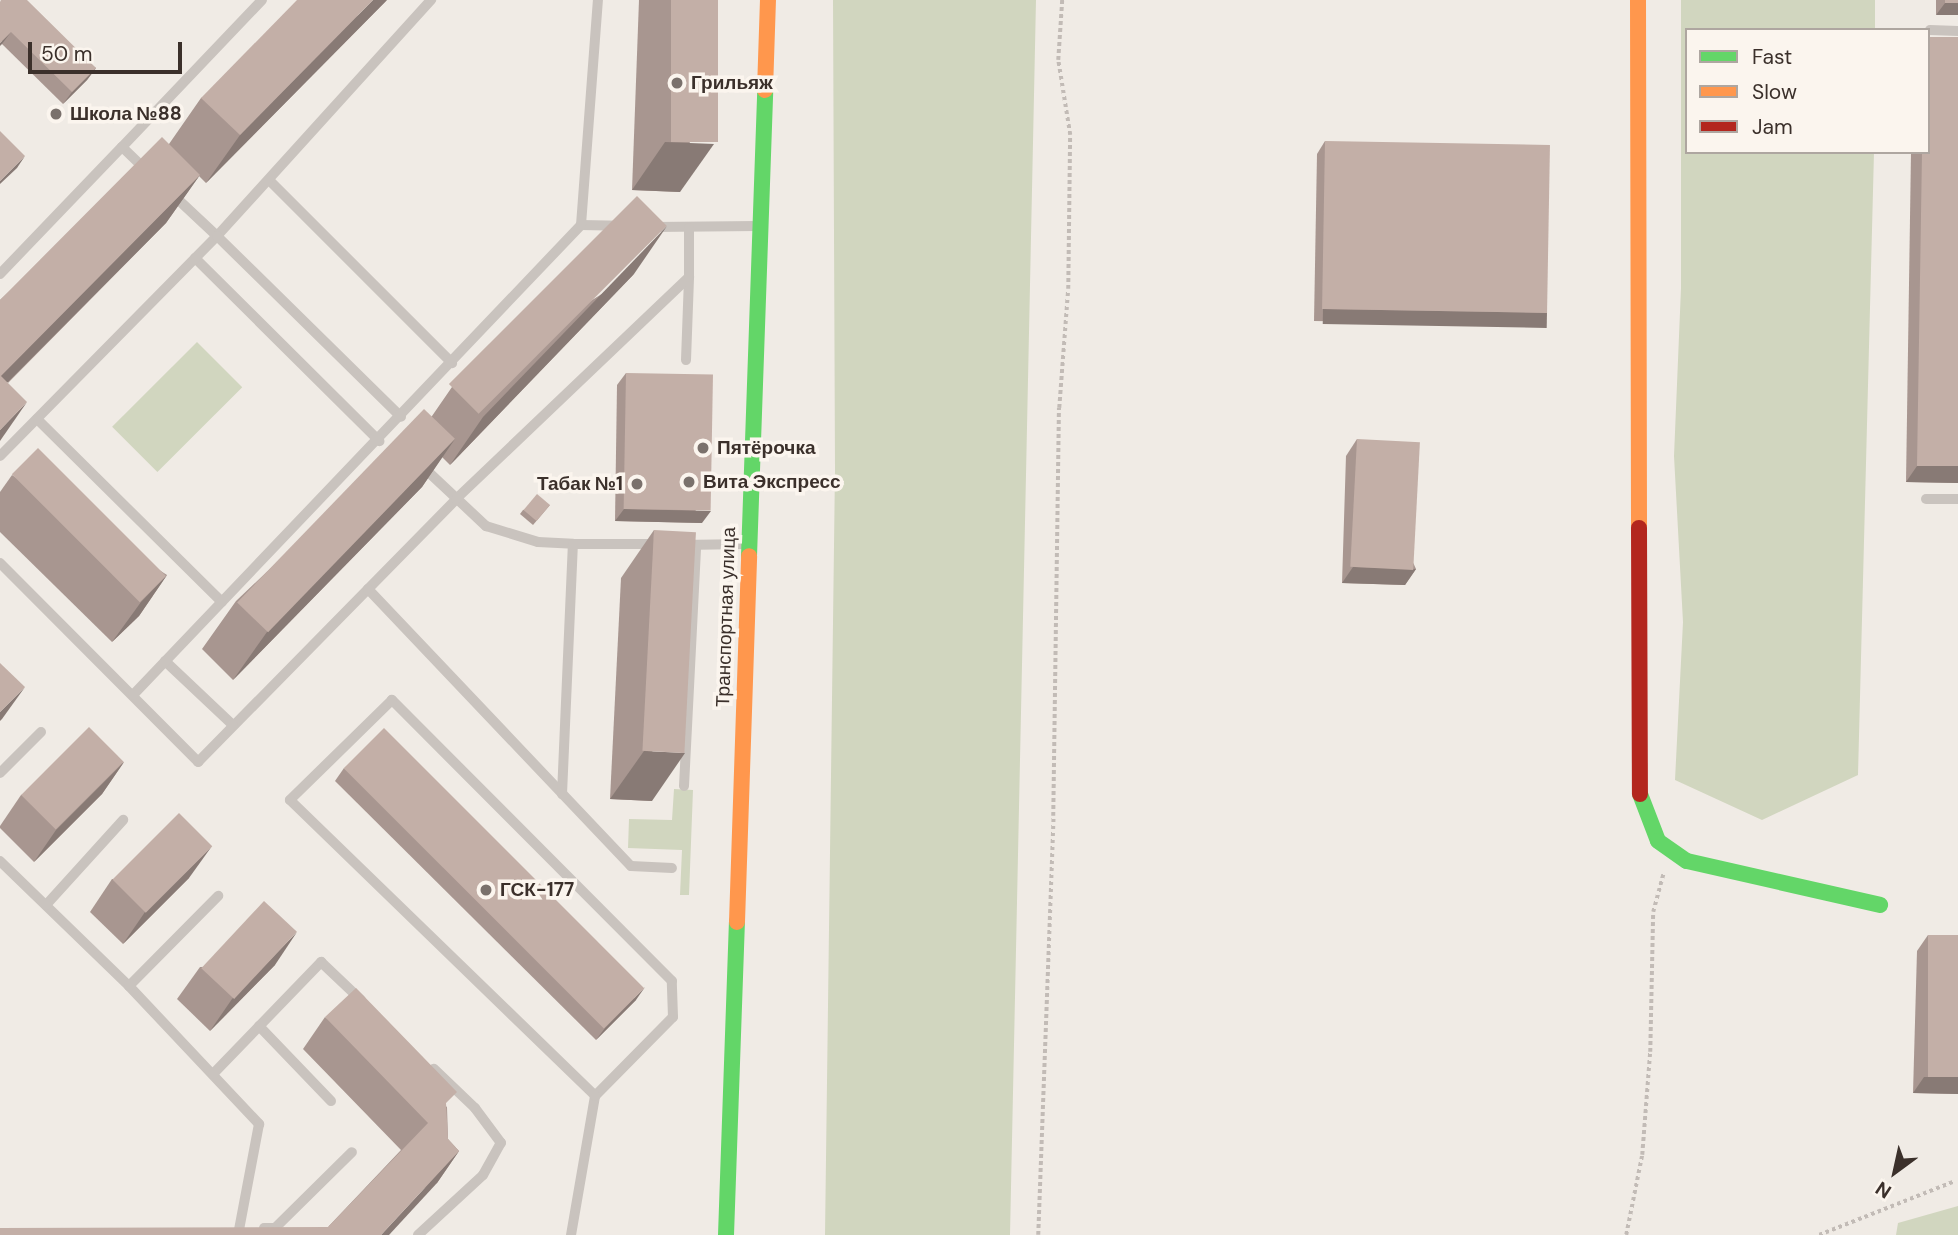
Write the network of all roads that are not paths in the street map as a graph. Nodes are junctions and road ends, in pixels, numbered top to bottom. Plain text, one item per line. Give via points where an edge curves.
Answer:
1 (262, 0) edge
2 (430, 0) edge
3 (598, 0) edge
4 (768, 0) edge
5 (1639, 0) edge
6 (1930, 30) edge
7 (1958, 31) edge
8 (122, 147) junction
9 (270, 180) junction
10 (581, 225) junction
11 (760, 226) junction
12 (689, 229) junction
13 (217, 236) junction
14 (195, 258) junction
15 (0, 274) edge
16 (689, 277) junction
17 (686, 360) dead end
18 (452, 363) junction
19 (401, 417) junction
20 (37, 419) junction
21 (388, 431) junction
22 (379, 441) junction
23 (397, 441) edge
24 (0, 456) edge
25 (417, 460) edge
26 (456, 499) junction
27 (1926, 499) dead end
28 (1958, 499) edge
29 (573, 544) junction
30 (749, 544) junction
31 (696, 545) junction
32 (0, 563) edge
33 (368, 589) junction
34 (222, 602) junction
35 (165, 661) junction
36 (133, 695) junction
37 (233, 725) junction
38 (41, 733) dead end
39 (0, 773) edge
40 (684, 786) edge
41 (562, 794) junction
42 (123, 820) dead end
43 (0, 861) edge
44 (672, 868) dead end
45 (218, 896) dead end
46 (46, 905) junction
47 (1880, 905) dead end
48 (129, 986) junction
49 (369, 1008) edge
50 (259, 1026) junction
51 (427, 1062) edge
52 (213, 1074) junction
53 (595, 1096) junction
54 (331, 1101) dead end
55 (352, 1152) dead end
56 (224, 1228) edge
57 (238, 1231) edge
58 (418, 1235) edge
59 (571, 1235) edge
60 (726, 1235) edge

1 - 8 lane
2 - 9 lane
3 - 10 lane
4 - 11 street, Транспортная улица
5 - 47 street via 1640,801 1658,841 1687,861
6 - 7 lane
8 - 13 lane
8 - 15 lane
9 - 13 lane
9 - 18 lane
10 - 12 lane
10 - 18 lane
11 - 12 lane
11 - 30 street, Транспортная улица
12 - 16 lane
13 - 14 lane
13 - 19 lane
14 - 20 lane
14 - 22 lane
16 - 17 lane
16 - 26 lane
18 - 19 lane
19 - 21 lane
20 - 24 lane
20 - 34 lane
21 - 22 lane
21 - 23 lane
22 - 34 lane
25 - 26 lane
26 - 29 lane via 486,526 538,542
26 - 33 lane
27 - 28 lane
29 - 31 lane
29 - 41 lane
30 - 31 lane
30 - 60 street, Транспортная улица
31 - 40 lane
32 - 36 lane
33 - 37 lane
33 - 41 lane
34 - 35 lane
35 - 36 lane
35 - 37 lane
36 - 37 lane via 198,762
38 - 39 lane
41 - 44 lane via 631,866
42 - 46 lane
43 - 46 lane
45 - 48 lane
46 - 48 lane
48 - 52 lane
49 - 50 lane via 321,962
50 - 52 lane
50 - 54 lane
51 - 58 lane via 475,1108 501,1143 483,1175
52 - 57 lane via 259,1124
53 - 53 lane via 673,1017 672,981 392,700 290,800
53 - 59 lane
55 - 57 lane via 275,1228
56 - 57 lane

